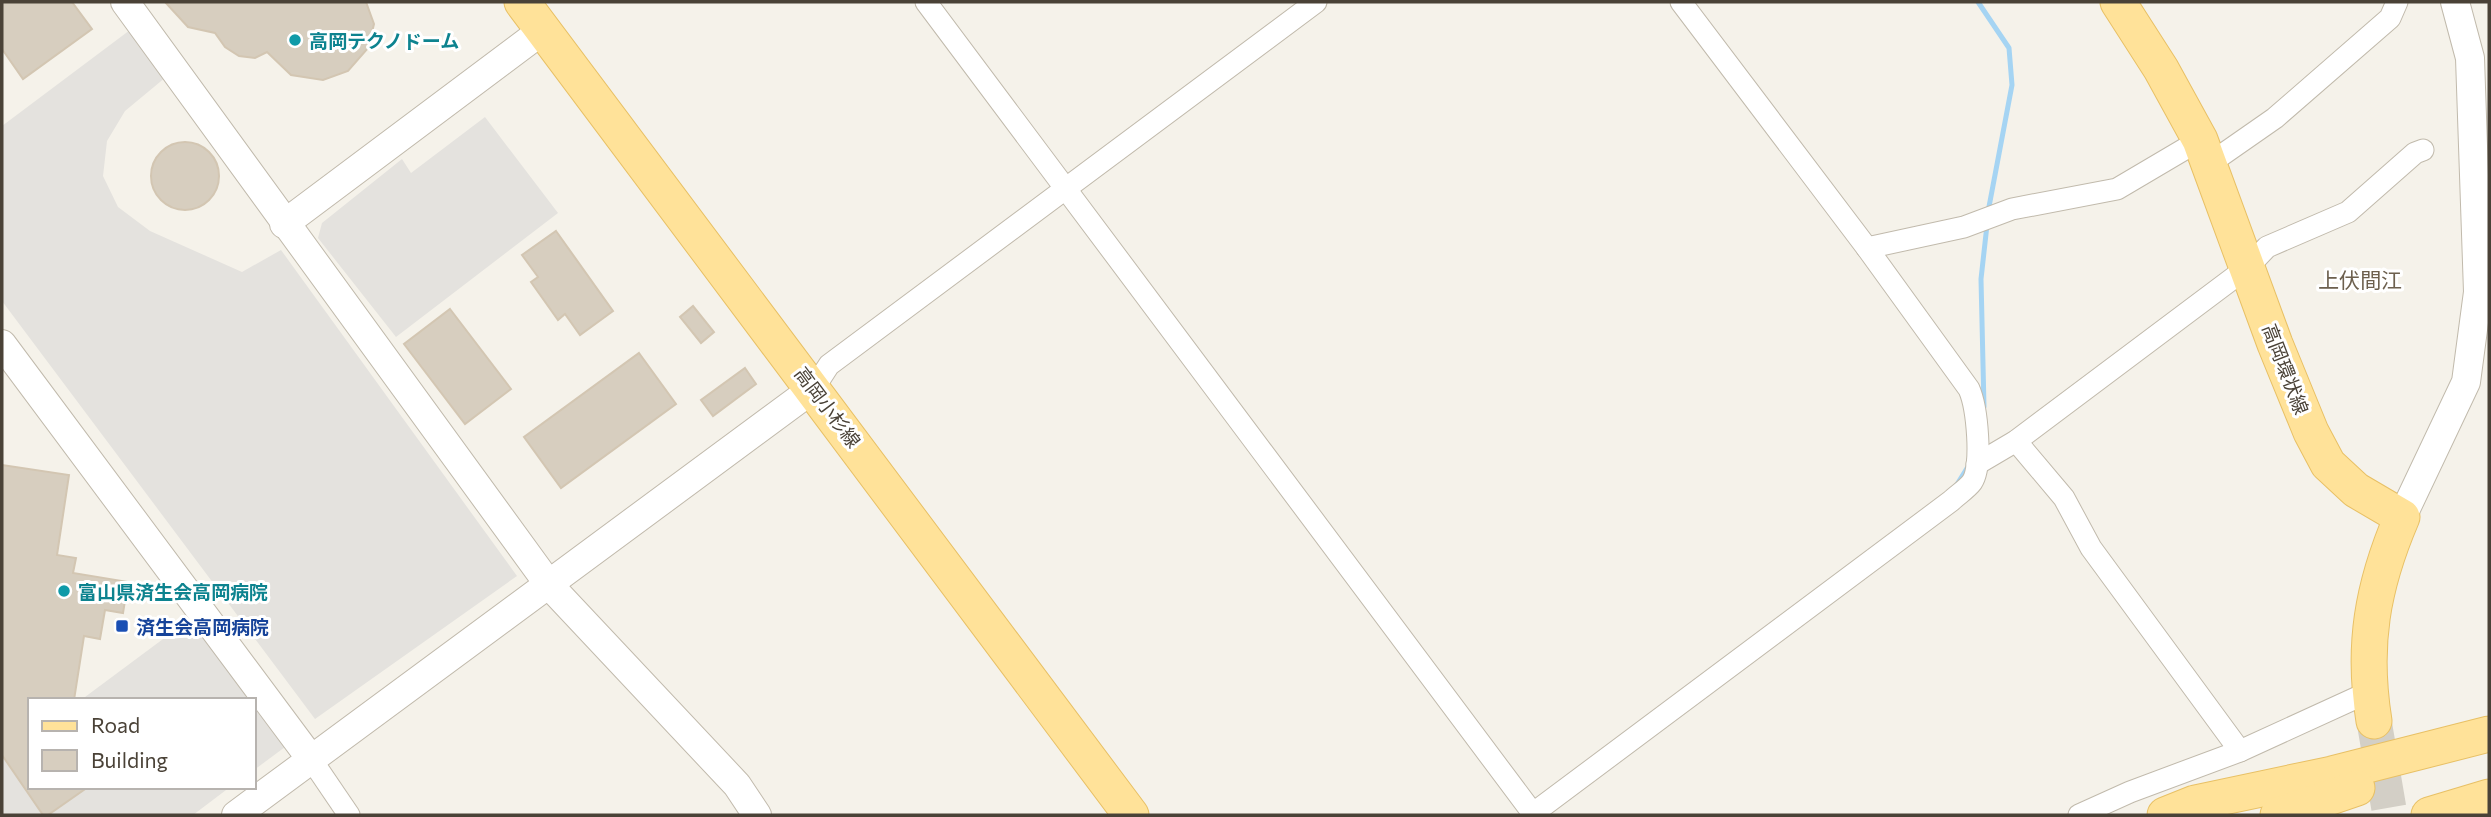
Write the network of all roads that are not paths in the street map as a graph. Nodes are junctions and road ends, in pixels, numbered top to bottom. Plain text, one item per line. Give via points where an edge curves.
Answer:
1 (125, 2) edge
2 (522, 2) edge
3 (926, 2) edge
4 (1316, 2) edge
5 (1681, 2) edge
6 (2118, 2) edge
7 (2397, 2) edge
8 (2455, 2) edge
9 (543, 30) junction
10 (2423, 150) dead end
11 (2204, 152) junction
12 (1065, 189) junction
13 (284, 224) junction
14 (1867, 248) junction
15 (2248, 267) junction
16 (2, 344) edge
17 (814, 388) junction
18 (2016, 441) junction
19 (1977, 463) junction
20 (2402, 517) junction
21 (550, 586) junction
22 (2371, 707) joint
23 (2489, 734) edge
24 (2489, 745) edge
25 (2241, 751) junction
26 (311, 759) junction
27 (2489, 797) edge
28 (2489, 806) edge
29 (1535, 813) edge
30 (236, 815) edge
31 (349, 815) edge
32 (757, 815) edge
33 (1131, 815) edge
34 (2080, 815) edge
35 (2165, 815) edge
36 (2278, 815) edge
37 (2429, 815) edge
38 (2466, 815) edge

1 - 13 street
2 - 9 main road, 高岡小杉線
3 - 12 street
4 - 12 street
5 - 14 street
6 - 11 main road, 高岡環状線 via 2161,69
7 - 11 street via 2390,18 2275,118
8 - 20 street via 2470,58 2478,292 2466,382
9 - 13 street
9 - 17 main road, 高岡小杉線
10 - 15 street via 2348,212 2267,247
11 - 14 street via 2117,189 2012,209 1964,227
11 - 15 main road, 高岡環状線
12 - 17 street via 829,365
12 - 29 street
13 - 21 street
14 - 19 street via 1969,389 1974,401
15 - 18 street
15 - 20 main road, 高岡環状線 via 2311,432 2329,464 2356,490
16 - 26 street
17 - 21 street
17 - 33 main road, 高岡小杉線
18 - 19 street
18 - 25 street via 2064,498 2091,548
19 - 29 street via 1972,482 1951,501
20 - 22 main road via 2381,566 2369,632
21 - 26 street
21 - 32 street via 737,785
22 - 25 street
23 - 35 main road via 2195,803
24 - 36 main road
25 - 34 street
26 - 30 street
26 - 31 street
27 - 37 main road
28 - 38 main road

